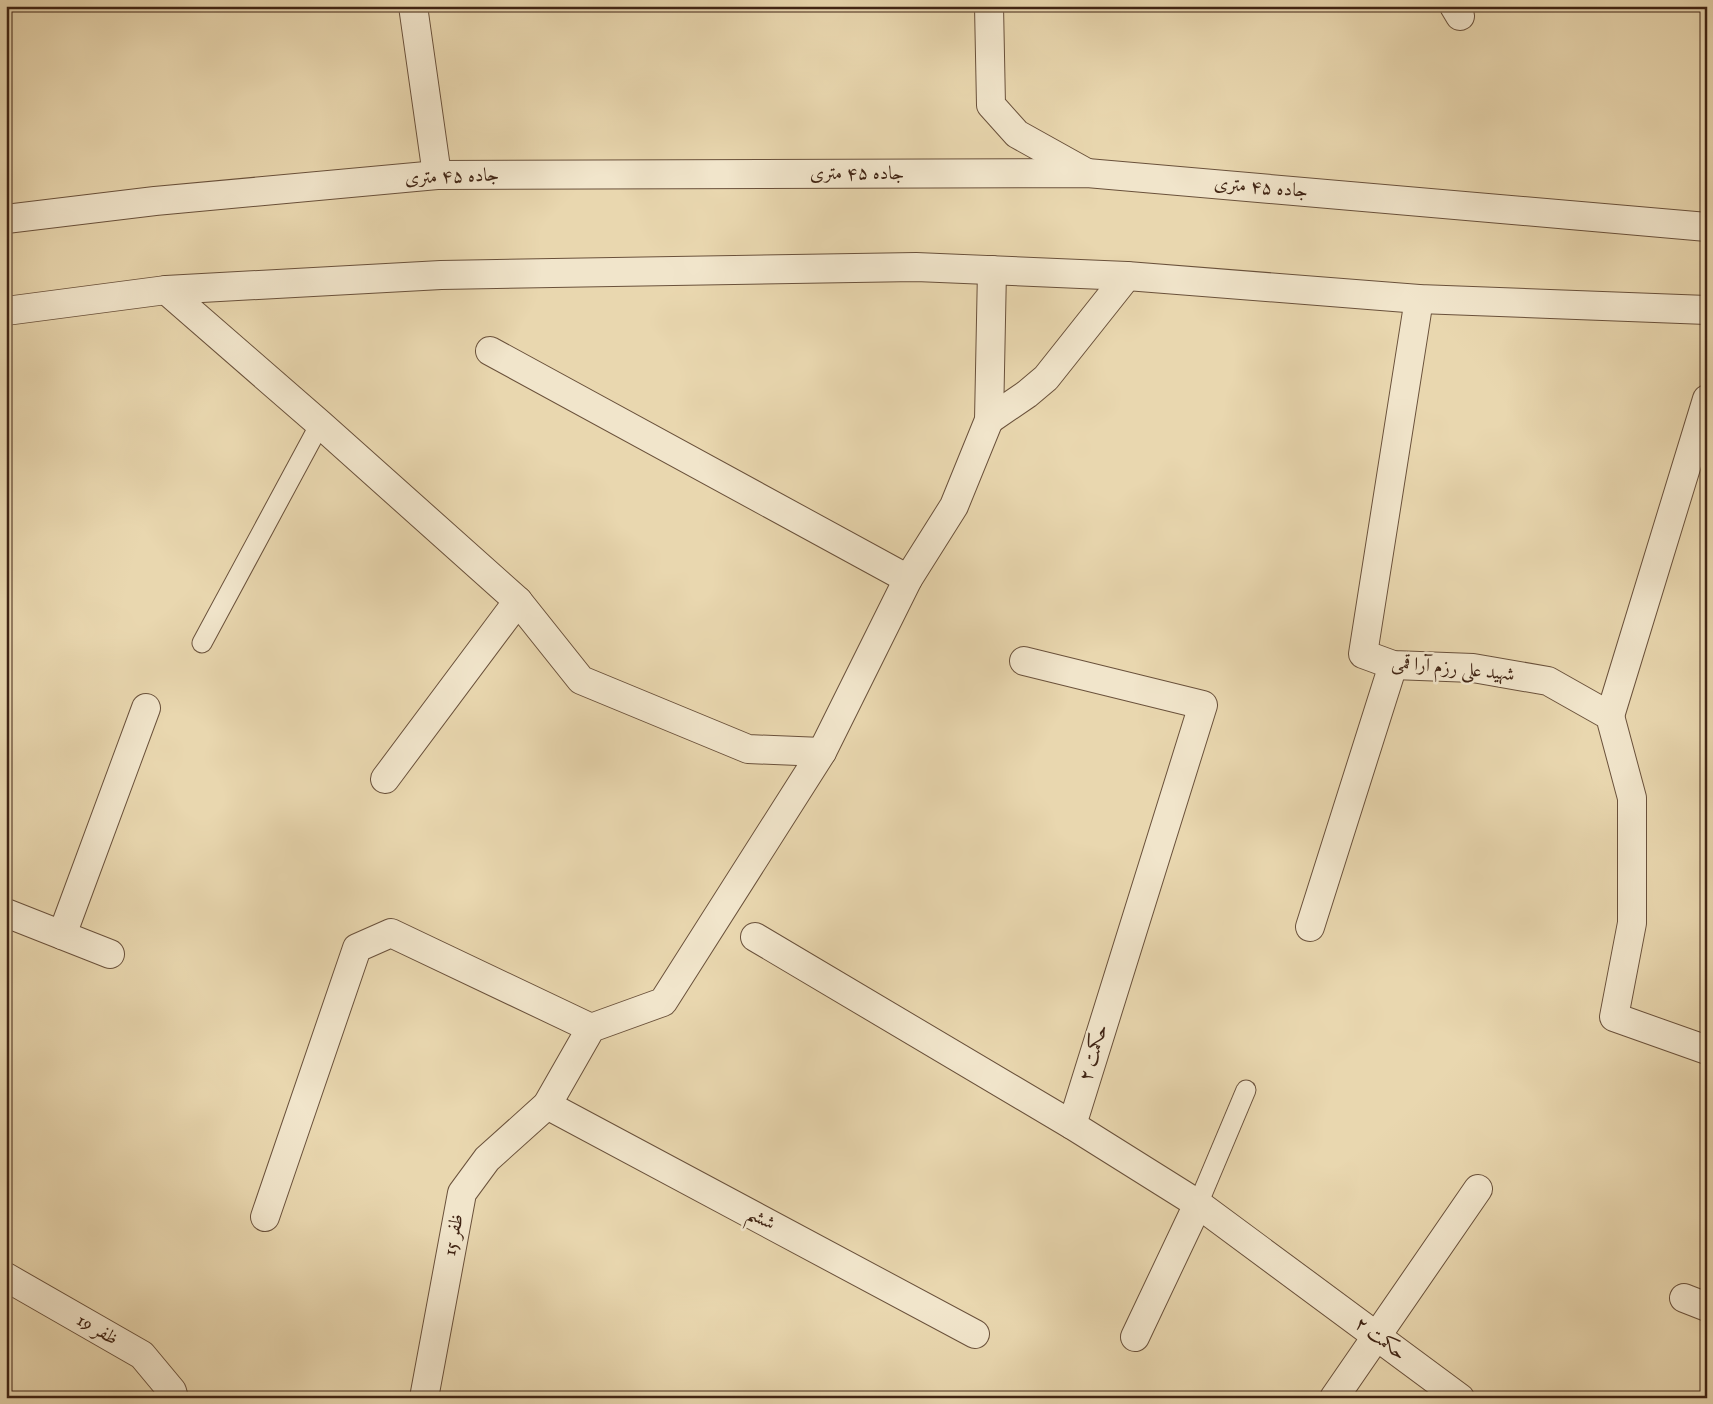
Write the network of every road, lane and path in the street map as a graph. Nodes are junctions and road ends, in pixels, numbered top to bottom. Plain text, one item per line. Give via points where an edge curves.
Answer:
1 (413, 6) edge
2 (989, 6) edge
3 (1087, 173) junction
4 (437, 175) junction
5 (6, 219) edge
6 (1707, 227) edge
7 (992, 270) junction
8 (1127, 276) junction
9 (166, 290) junction
10 (1419, 299) junction
11 (1707, 310) edge
12 (6, 311) edge
13 (490, 351) dead end
14 (1707, 399) edge
15 (989, 420) junction
16 (320, 424) junction
17 (908, 578) junction
18 (518, 602) junction
19 (202, 642) dead end
20 (1024, 661) dead end
21 (1393, 665) junction
22 (146, 708) dead end
23 (1610, 716) junction
24 (822, 752) junction
25 (385, 778) dead end
26 (6, 913) edge
27 (1310, 927) dead end
28 (62, 935) junction
29 (755, 938) dead end
30 (110, 954) dead end
31 (592, 1028) junction
32 (1707, 1050) edge
33 (1246, 1090) dead end
34 (547, 1105) junction
35 (1072, 1125) junction
36 (1478, 1189) dead end
37 (1198, 1204) junction
38 (265, 1217) dead end
39 (6, 1277) edge
40 (974, 1334) dead end
41 (1135, 1337) dead end
42 (1378, 1337) junction
43 (430, 1397) edge
44 (174, 1398) edge
45 (1334, 1398) edge
46 (1460, 1398) edge

1 - 4 street
2 - 3 street via 991,105 1017,134
3 - 4 street, جاده ۴۵ متری
3 - 6 street, جاده ۴۵ متری
4 - 5 street, جاده ۴۵ متری via 155,200
7 - 8 street
7 - 9 street via 916,267 441,275
7 - 15 street
8 - 10 street
8 - 15 street via 1046,378
9 - 12 street
9 - 16 street
10 - 11 street
10 - 21 street, شهید علی رزم آرا قمی via 1363,654
13 - 17 street
14 - 23 street
15 - 17 street via 954,506
16 - 18 street
16 - 19 lane
17 - 24 street
18 - 24 street via 581,680 748,748
18 - 25 street
20 - 35 street, حکمت ۲ via 1202,705
21 - 23 street, شهید علی رزم آرا قمی via 1473,668 1548,681
21 - 27 street
22 - 28 street
23 - 32 street via 1632,798 1632,923 1614,1017
24 - 31 street via 663,1002
26 - 28 street
28 - 30 street
29 - 35 street
31 - 34 street, ظفر 15
31 - 38 street via 392,933 358,948
33 - 37 lane
34 - 40 street, ششم
34 - 43 street, ظفر 15 via 487,1159 462,1193
35 - 37 street, حکمت ۲
36 - 42 street
37 - 41 street
37 - 42 street, حکمت ۲
39 - 44 street, ظفر 19 via 142,1355 172,1391
42 - 45 street
42 - 46 street, حکمت ۲

